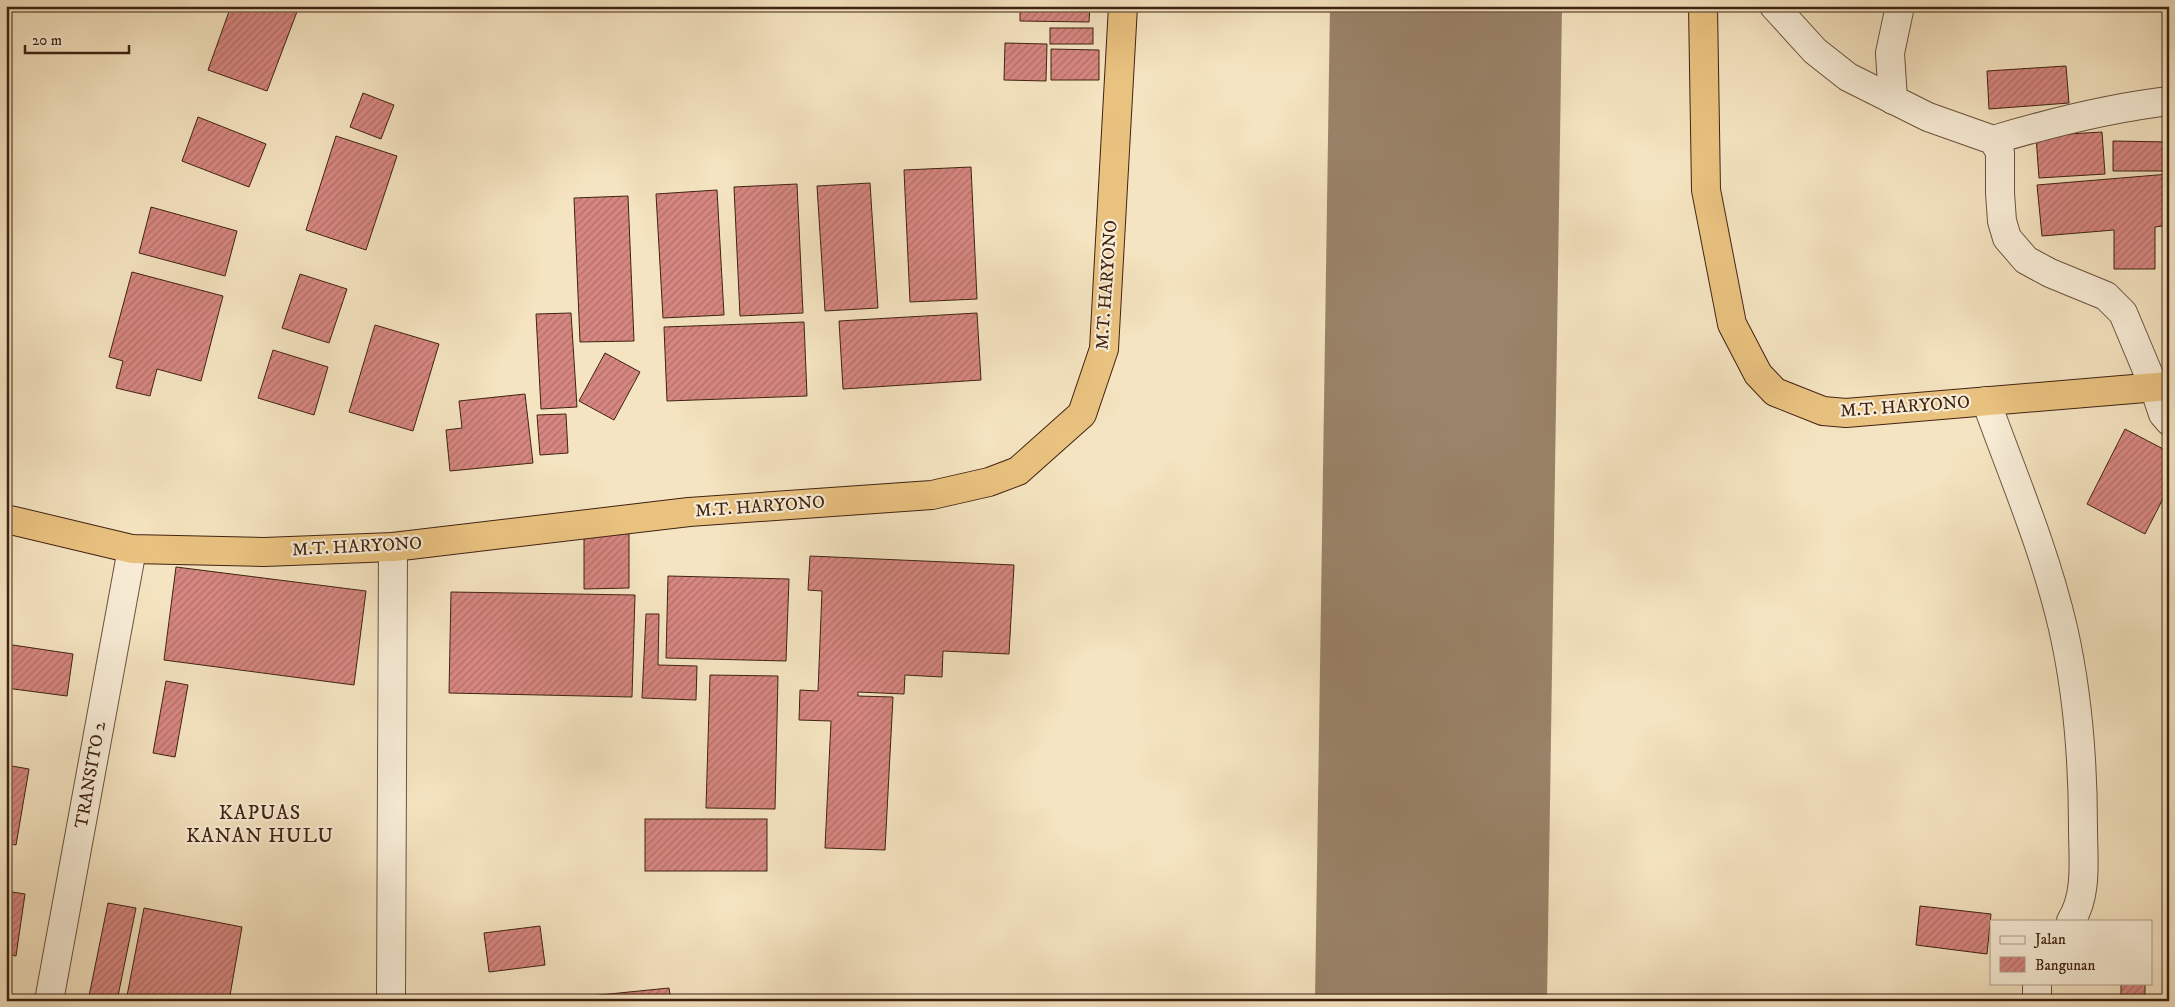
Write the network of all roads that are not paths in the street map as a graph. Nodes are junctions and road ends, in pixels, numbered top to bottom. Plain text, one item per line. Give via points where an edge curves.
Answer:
1 (1123, 6) edge
2 (1703, 6) edge
3 (1774, 6) edge
4 (1900, 6) edge
5 (1893, 100) junction
6 (2169, 101) edge
7 (1992, 140) junction
8 (2162, 386) edge
9 (1986, 401) junction
10 (2169, 421) edge
11 (6, 518) edge
12 (393, 547) junction
13 (132, 549) junction
14 (2071, 920) edge
15 (2037, 984) edge
16 (49, 1001) edge
17 (391, 1001) edge
18 (2037, 1001) edge

1 - 12 highway, M.T. HARYONO via 1104,349 1082,414 1018,471 989,482 932,495 690,512
2 - 9 highway, M.T. HARYONO via 1706,190 1732,324 1758,374 1775,392 1823,411 1868,413
3 - 5 street via 1815,51 1848,78
4 - 5 street via 1890,53
5 - 7 street via 1928,117
6 - 7 street via 2095,113
7 - 8 street via 2000,152 2002,221 2007,238 2026,260 2106,296 2124,313
8 - 9 highway, M.T. HARYONO
8 - 10 street via 2163,414
9 - 14 street via 2040,549 2063,627 2074,688 2083,775 2083,885
11 - 13 highway, M.T. HARYONO
12 - 13 highway, M.T. HARYONO via 264,552
12 - 17 street
13 - 16 street, TRANSITO 2
15 - 18 street

